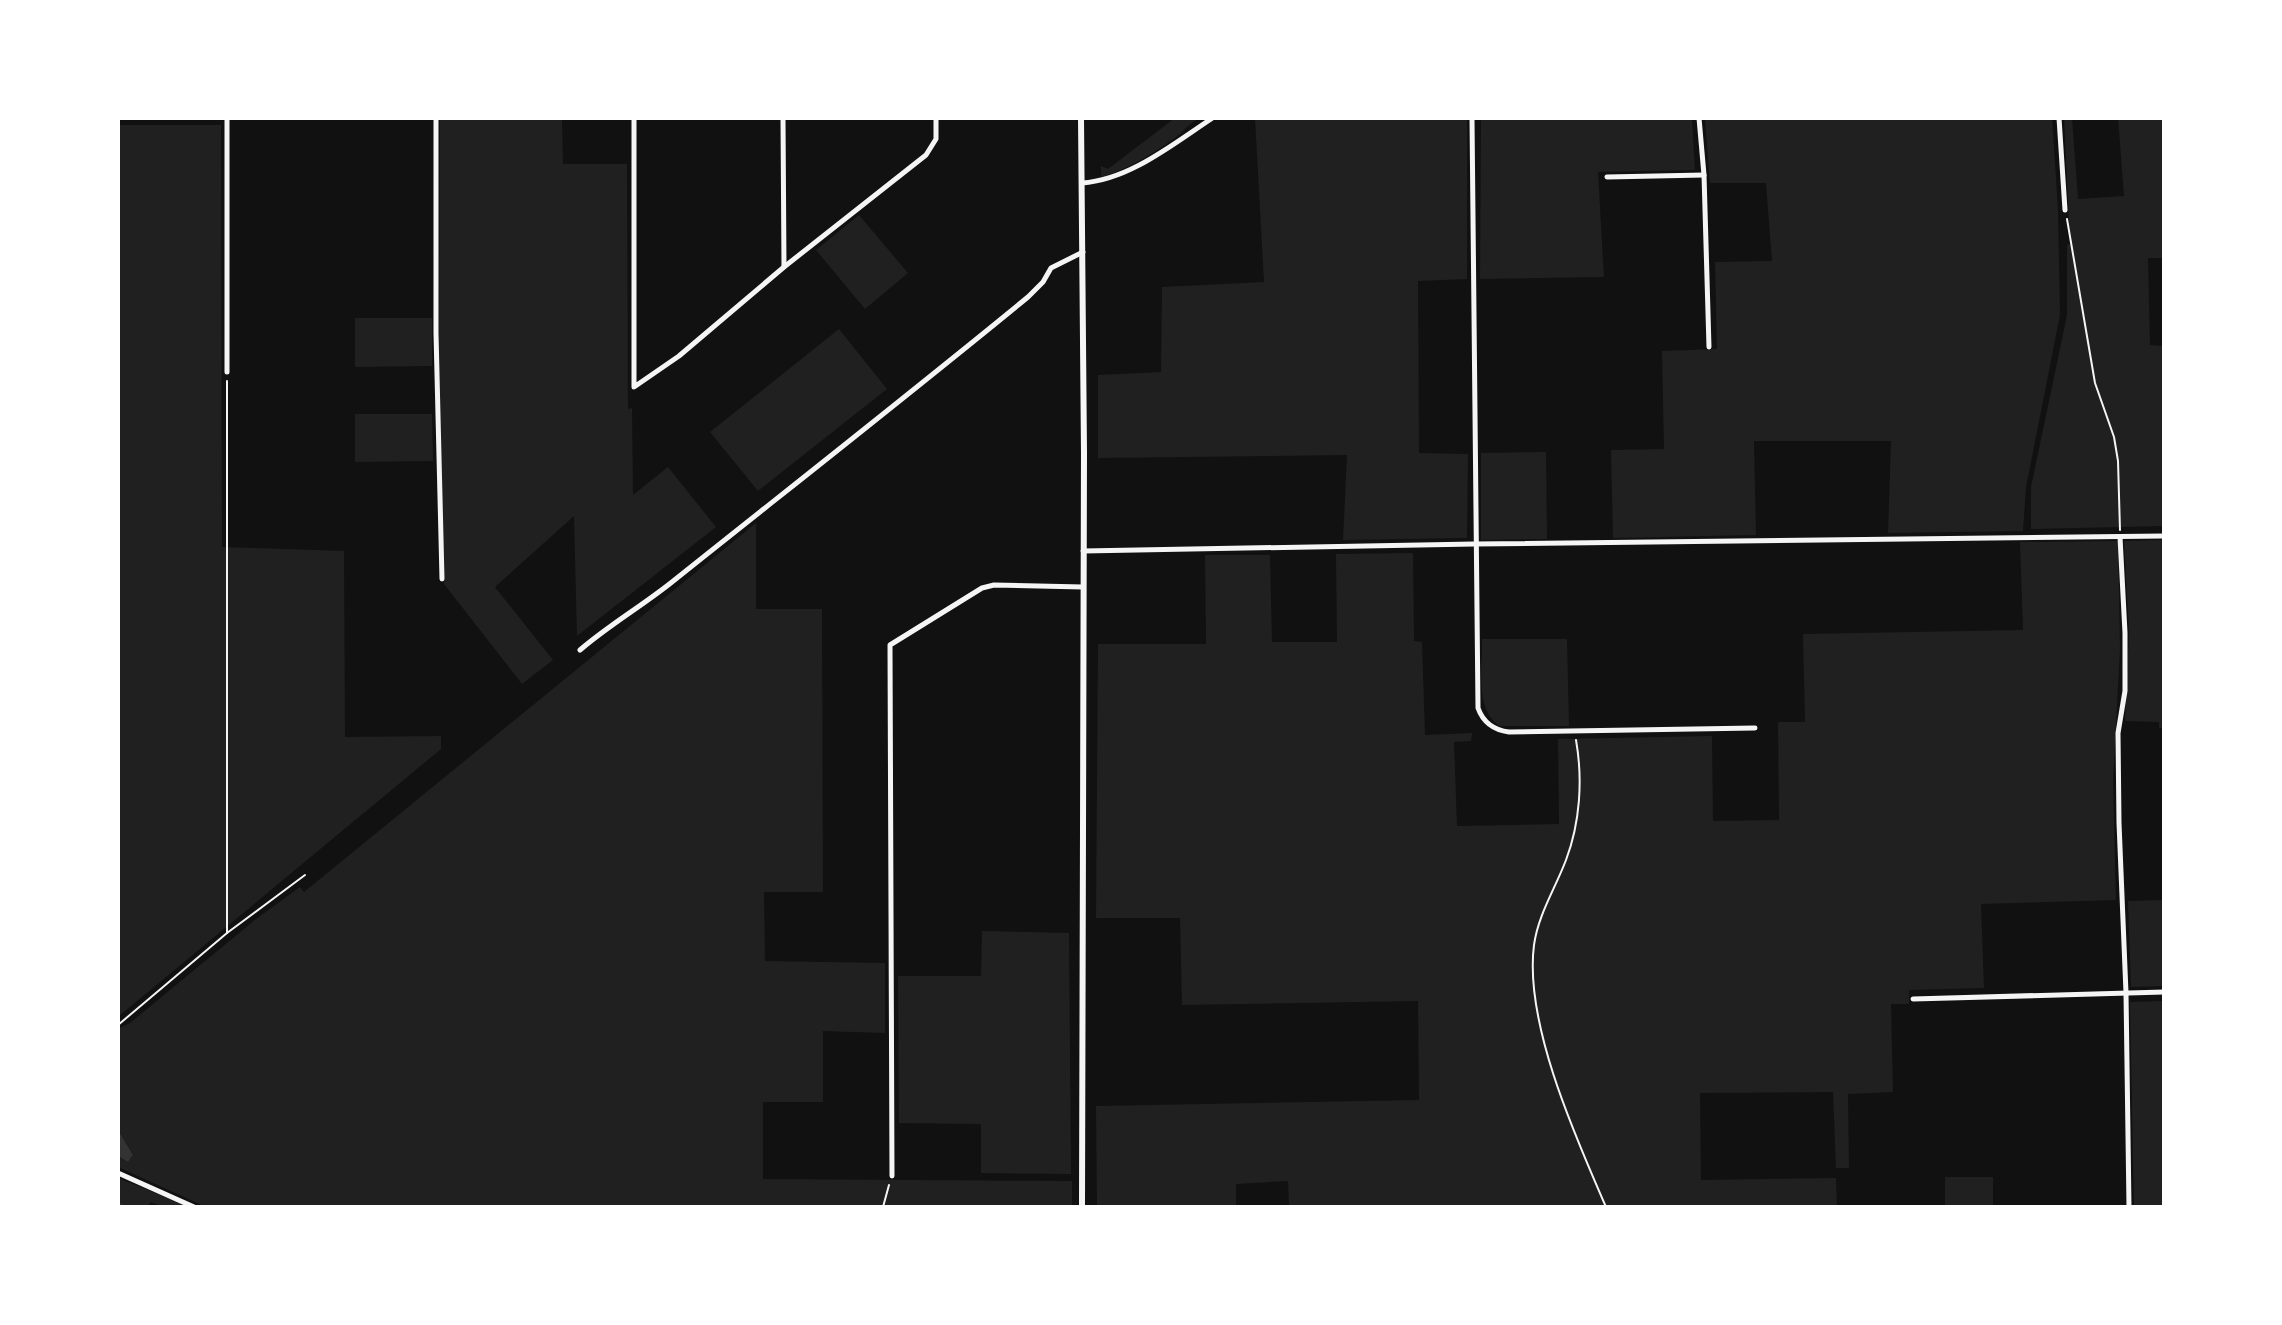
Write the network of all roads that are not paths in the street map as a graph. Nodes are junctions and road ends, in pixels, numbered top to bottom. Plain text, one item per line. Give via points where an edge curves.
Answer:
1 (227, 118) edge
2 (436, 118) edge
3 (634, 118) edge
4 (783, 118) edge
5 (936, 118) edge
6 (1081, 118) edge
7 (1472, 118) edge
8 (1699, 118) edge
9 (2059, 118) edge
10 (1211, 119) edge
11 (1704, 175) junction
12 (1607, 177) dead end
13 (1082, 183) junction
14 (2065, 210) road end
15 (1083, 252) junction
16 (784, 267) junction
17 (1709, 347) dead end
18 (227, 372) road end
19 (2164, 536) edge
20 (2120, 537) junction
21 (1474, 544) junction
22 (1083, 551) junction
23 (442, 579) dead end
24 (1083, 587) junction
25 (580, 650) dead end
26 (1755, 728) dead end
27 (2164, 992) edge
28 (2126, 993) junction
29 (1913, 999) dead end
30 (118, 1173) edge
31 (892, 1176) road end
32 (194, 1207) edge
33 (1082, 1207) edge
34 (2129, 1207) edge

1 - 18 street
2 - 23 street
3 - 16 street via 634,387
4 - 16 street
5 - 16 street via 936,139 926,155
6 - 13 street
7 - 21 street
8 - 11 street
9 - 14 street
10 - 13 street via 1125,171
11 - 12 street
11 - 17 street
13 - 15 street
15 - 22 street
15 - 25 street via 1051,268 1016,307 876,422
19 - 20 street
20 - 21 street
20 - 28 street via 2125,691 2118,733 2119,823
21 - 22 street
21 - 26 street via 1478,708 1487,723 1501,731
22 - 24 street
24 - 31 street via 982,588 890,645
24 - 33 street
27 - 28 street
28 - 29 street
28 - 34 street
30 - 32 street

